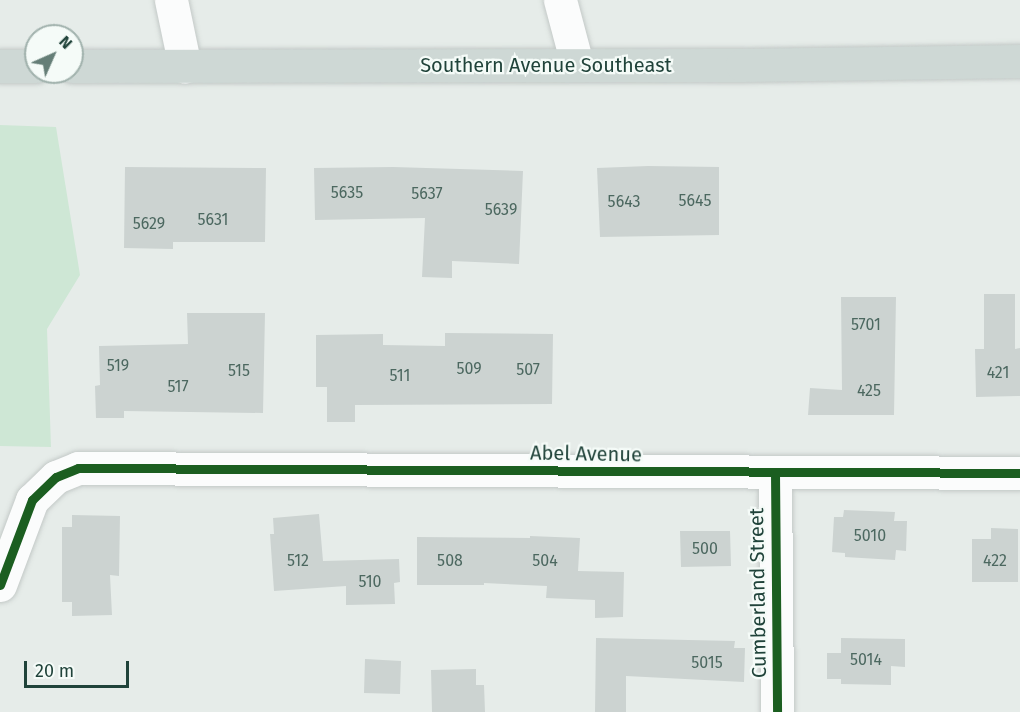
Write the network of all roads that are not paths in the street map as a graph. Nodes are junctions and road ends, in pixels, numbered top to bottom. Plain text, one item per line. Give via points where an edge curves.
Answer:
1 (171, 0) edge
2 (560, 0) edge
3 (1020, 61) edge
4 (577, 64) junction
5 (0, 66) edge
6 (24, 66) edge
7 (84, 66) edge
8 (185, 67) junction
9 (775, 473) junction
10 (1020, 473) edge
11 (0, 585) edge
12 (777, 712) edge

1 - 8 street
2 - 4 street
3 - 4 main road, Southern Avenue Southeast
4 - 8 main road, Southern Avenue Southeast
5 - 6 main road
7 - 8 main road, Southern Avenue Southeast
9 - 10 street, Abel Avenue
9 - 11 street, Abel Avenue via 78,468 42,487 25,512
9 - 12 street, Cumberland Street

